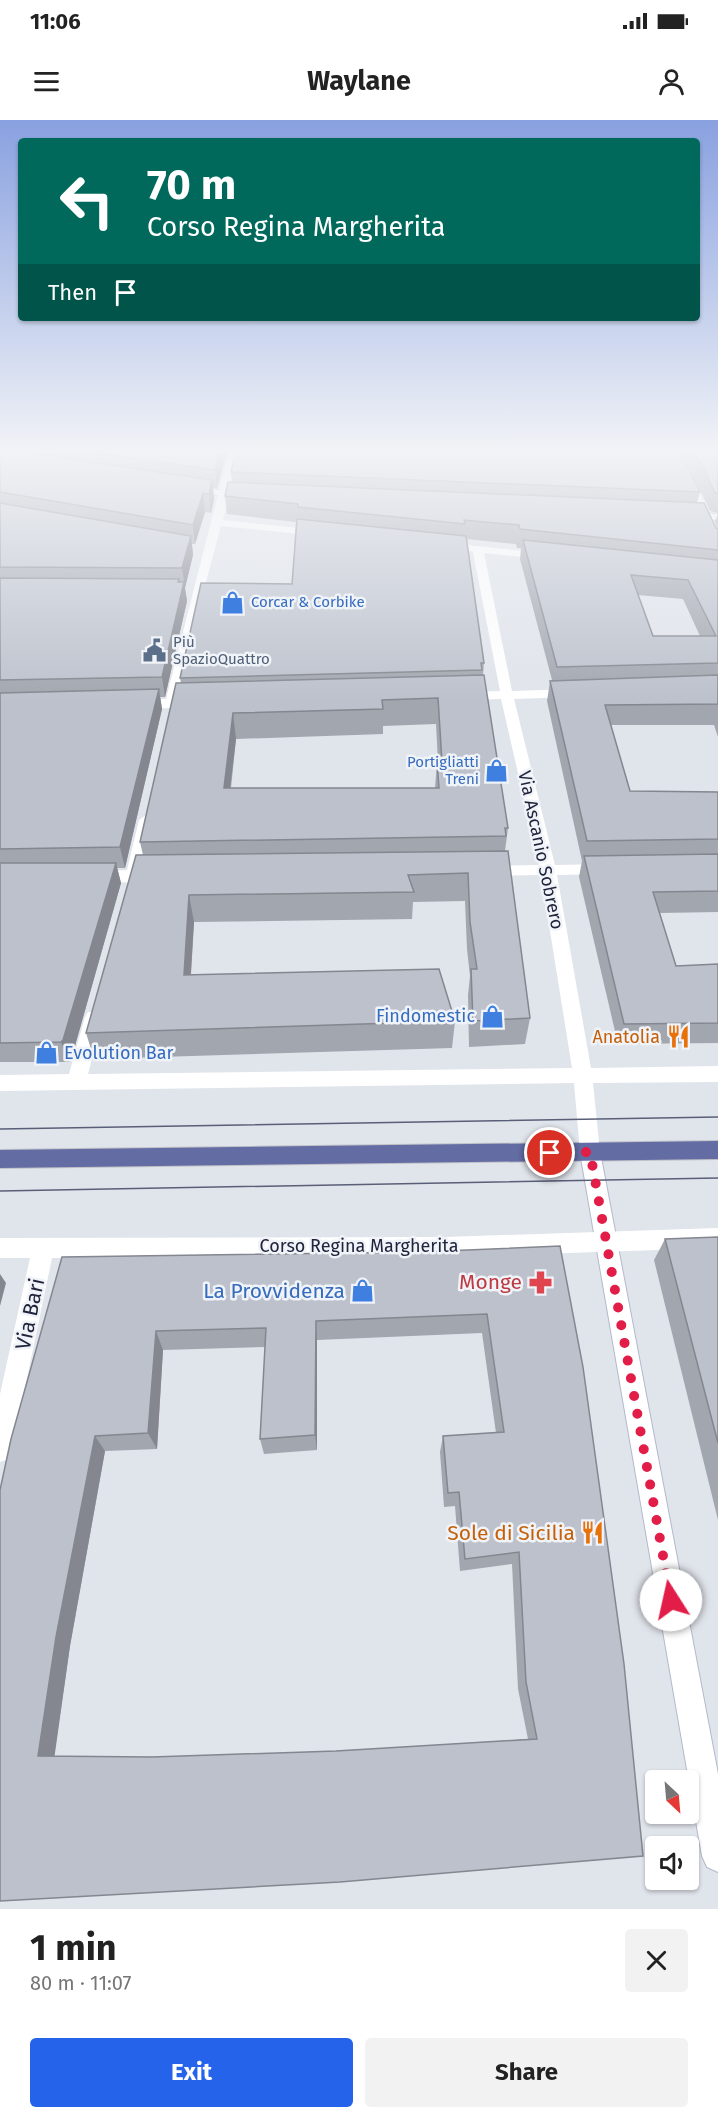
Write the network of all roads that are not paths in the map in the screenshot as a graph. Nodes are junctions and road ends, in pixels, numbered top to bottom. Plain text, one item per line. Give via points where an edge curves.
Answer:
1 (210, 534) edge
2 (455, 547) edge
3 (478, 550) junction
4 (558, 558) edge
5 (586, 693) edge
6 (506, 695) junction
7 (453, 696) edge
8 (202, 702) edge
9 (119, 704) edge
10 (171, 709) junction
11 (150, 803) edge
12 (616, 868) edge
13 (548, 870) junction
14 (468, 871) edge
15 (134, 875) junction
16 (169, 875) edge
17 (78, 876) edge
18 (127, 897) edge
19 (97, 1007) edge
20 (718, 1074) edge
21 (583, 1078) junction
22 (76, 1082) junction
23 (0, 1083) edge
24 (718, 1150) edge
25 (590, 1152) junction
26 (0, 1159) edge
27 (718, 1238) edge
28 (606, 1243) junction
29 (43, 1247) junction
30 (0, 1248) edge
31 (0, 1450) edge
32 (718, 1856) edge

1 - 10 street via 201,551 191,593
2 - 3 street
3 - 4 street
3 - 6 street, Via Ascanio Sobrero
5 - 6 street
6 - 7 street
6 - 13 street, Via Ascanio Sobrero
8 - 10 street
9 - 10 street
11 - 15 street
12 - 13 street
13 - 14 street
13 - 21 street, Via Ascanio Sobrero
15 - 16 street
15 - 17 street
15 - 18 street
19 - 22 street
20 - 21 street
21 - 22 street
21 - 25 street, Via Ascanio Sobrero
22 - 23 street
24 - 25 main road
25 - 26 main road
25 - 28 street, Via Ascanio Sobrero
27 - 28 street, Corso Regina Margherita
28 - 29 street, Corso Regina Margherita
28 - 32 street, Via Ascanio Sobrero
29 - 30 street, Corso Regina Margherita
29 - 31 street, Via Bari

